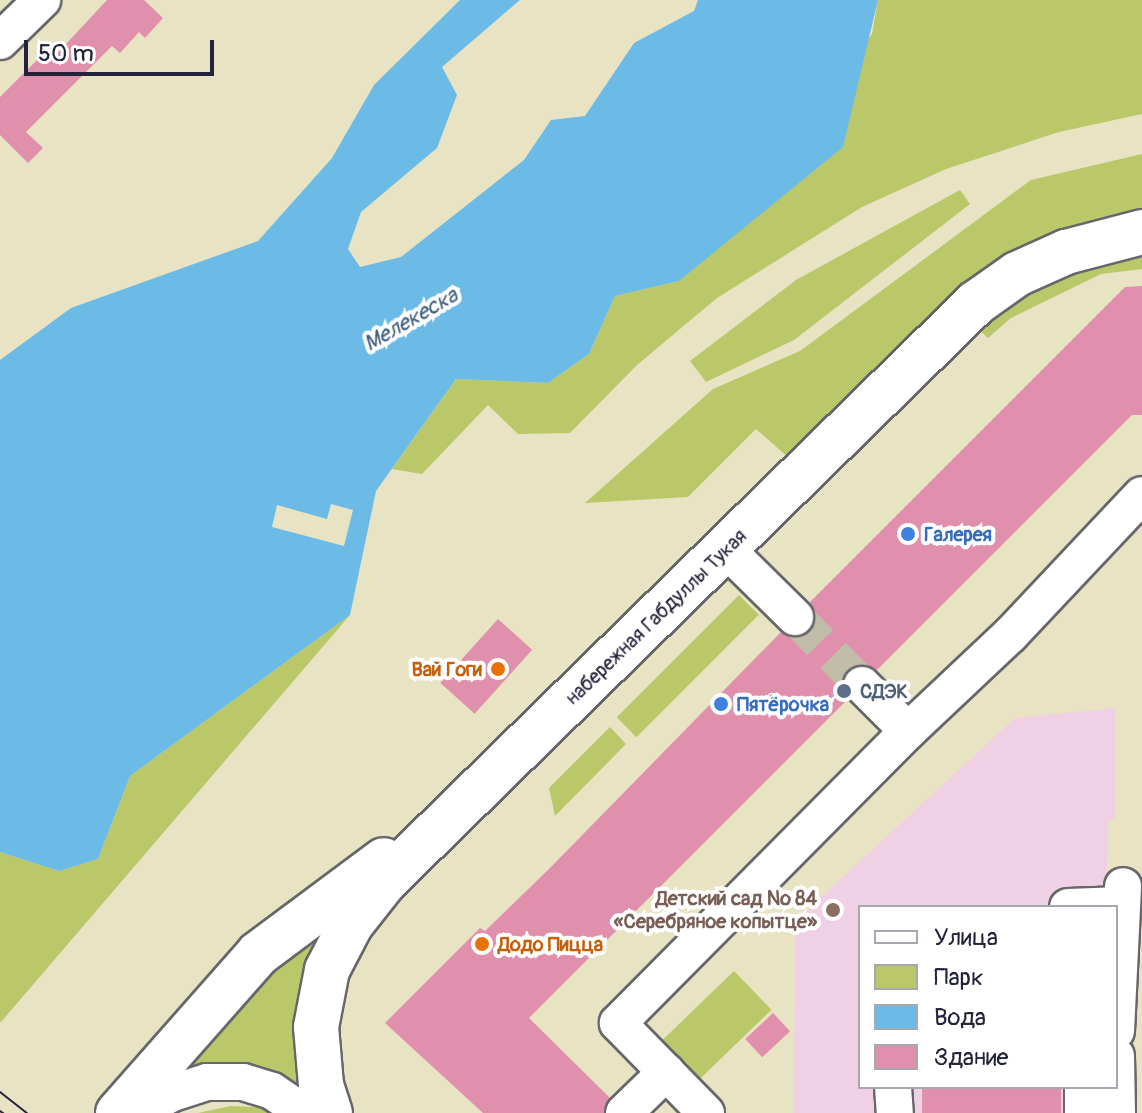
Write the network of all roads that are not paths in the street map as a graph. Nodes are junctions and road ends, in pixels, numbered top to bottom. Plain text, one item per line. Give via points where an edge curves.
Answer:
1 (42, 0) edge
2 (0, 41) edge
3 (1142, 232) edge
4 (1142, 495) edge
5 (726, 549) junction
6 (795, 617) tunnel mouth
7 (862, 685) tunnel mouth
8 (908, 731) junction
9 (446, 823) junction
10 (1090, 905) edge
11 (1130, 989) edge
12 (1118, 1025) edge
13 (666, 1072) junction
14 (893, 1089) edge
15 (1083, 1089) edge
16 (1117, 1089) edge
17 (118, 1113) edge
18 (135, 1113) edge
19 (305, 1113) edge
20 (330, 1113) edge
21 (624, 1113) edge
22 (706, 1113) edge
23 (895, 1113) edge
24 (1083, 1113) edge
25 (1117, 1113) edge

1 - 2 street
3 - 5 main road, набережная Габдуллы Тукая via 1066,252 1017,274 976,303
4 - 8 street via 1010,635
5 - 6 street
5 - 9 main road, набережная Габдуллы Тукая
7 - 8 street
8 - 13 street via 618,1023
9 - 17 main road via 313,909 258,954
9 - 20 main road, набережная Габдуллы Тукая via 385,881 351,924 327,970 316,1027 321,1085
10 - 11 street via 1123,895
11 - 12 street
13 - 21 street
13 - 22 street
14 - 23 street
15 - 24 street
16 - 25 street
18 - 19 street via 207,1082 272,1091

